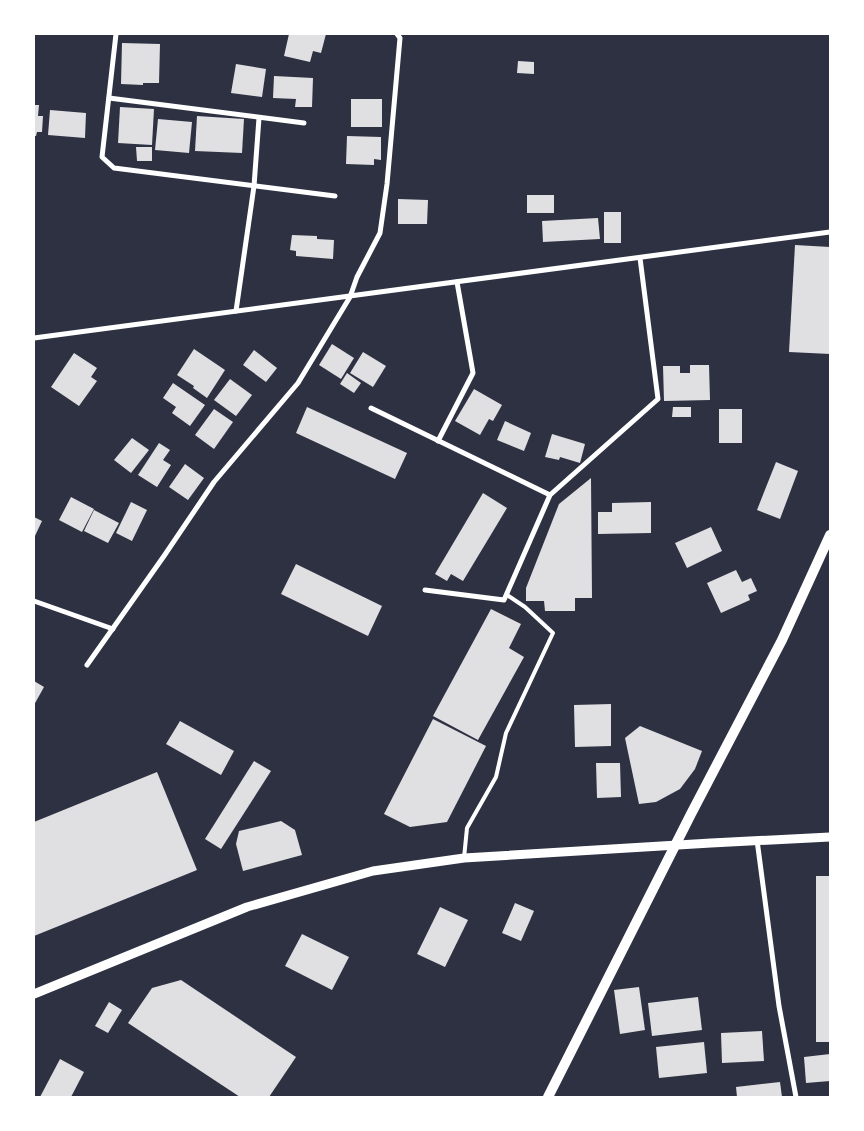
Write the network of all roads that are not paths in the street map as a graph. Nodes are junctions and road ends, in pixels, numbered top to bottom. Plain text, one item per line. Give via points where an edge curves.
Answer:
1 (116, 34) edge
2 (397, 34) edge
3 (109, 98) junction
4 (259, 118) junction
5 (304, 123) dead end
6 (254, 186) junction
7 (335, 196) dead end
8 (830, 232) edge
9 (640, 258) junction
10 (457, 282) junction
11 (350, 297) junction
12 (236, 311) junction
13 (34, 338) edge
14 (371, 408) dead end
15 (438, 441) junction
16 (550, 495) junction
17 (830, 535) edge
18 (425, 590) dead end
19 (506, 594) junction
20 (34, 601) edge
21 (113, 629) junction
22 (87, 665) dead end
23 (830, 837) edge
24 (757, 840) junction
25 (676, 845) junction
26 (464, 858) junction
27 (34, 994) edge
28 (548, 1097) edge
29 (796, 1097) edge

1 - 3 street
2 - 11 street via 400,38 380,233
3 - 4 street
3 - 6 street via 102,157 114,168
4 - 5 street
4 - 6 street
6 - 7 street
6 - 12 street
8 - 9 street
9 - 10 street
9 - 16 street via 658,399
10 - 11 street
10 - 15 street via 473,373
11 - 12 street
11 - 21 street via 298,383 214,482
12 - 13 street
14 - 15 street
15 - 16 street
16 - 19 street
17 - 25 main road via 782,640
18 - 19 street via 504,600
19 - 26 lane via 553,633 506,733 496,777 467,828
20 - 21 street
21 - 22 street
23 - 24 street
24 - 25 street
24 - 29 street via 779,1006
25 - 26 street
25 - 28 main road
26 - 27 street via 373,871 247,907

